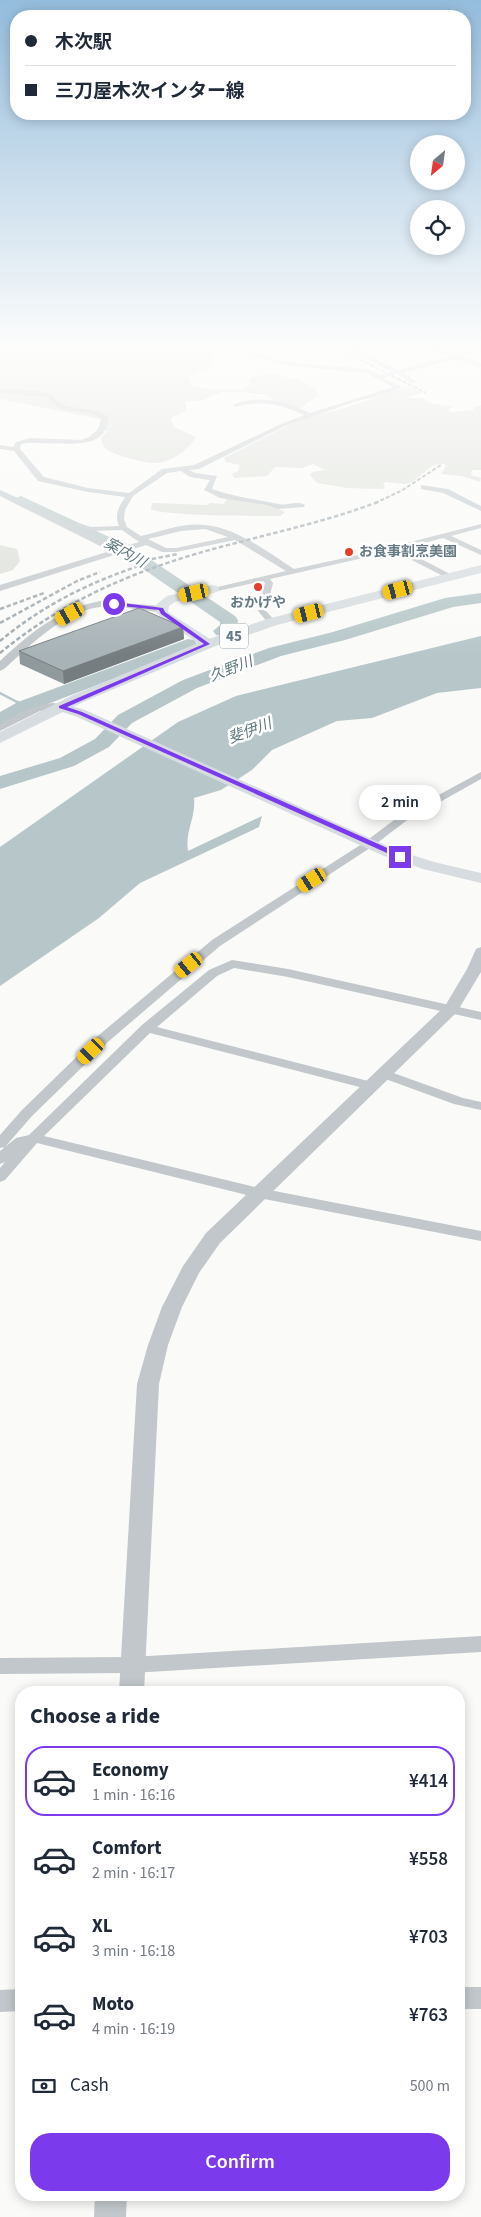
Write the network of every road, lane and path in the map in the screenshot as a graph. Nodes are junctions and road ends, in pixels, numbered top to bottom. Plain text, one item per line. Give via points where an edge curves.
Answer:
1 (16, 449) edge
2 (232, 449) edge
3 (184, 469) junction
4 (424, 487) dead end
5 (0, 493) edge
6 (130, 495) junction
7 (301, 505) dead end
8 (47, 507) dead end
9 (481, 509) edge
10 (481, 526) edge
11 (77, 527) junction
12 (124, 528) junction
13 (443, 535) junction
14 (236, 538) junction
15 (143, 541) junction
16 (395, 548) junction
17 (121, 550) junction
18 (481, 553) edge
19 (481, 569) edge
20 (294, 572) junction
21 (449, 577) junction
22 (266, 578) junction
23 (0, 588) edge
24 (212, 589) joint
25 (161, 609) junction
26 (272, 622) junction
27 (208, 644) junction
28 (0, 667) edge
29 (62, 707) junction
30 (0, 728) edge
31 (0, 738) edge
32 (481, 775) edge
33 (364, 841) junction
34 (481, 878) edge
35 (481, 952) edge
36 (451, 1009) junction
37 (481, 1016) edge
38 (147, 1028) junction
39 (378, 1080) junction
40 (481, 1106) edge
41 (34, 1138) junction
42 (0, 1144) edge
43 (0, 1159) edge
44 (0, 1177) edge
45 (259, 1193) junction
46 (481, 1236) edge
47 (481, 1644) edge
48 (132, 1665) junction
49 (0, 1666) edge
50 (131, 1686) edge
51 (465, 1998) edge
52 (481, 1998) edge
53 (15, 2000) edge
54 (0, 2001) edge
55 (111, 2201) edge
56 (110, 2217) edge

1 - 6 street via 41,479 88,490
2 - 3 street via 196,467
3 - 6 street via 165,471
3 - 7 street via 193,475 214,478 208,490 223,496 283,508
4 - 9 street via 445,491
5 - 11 street
6 - 12 street via 120,510
8 - 11 street
10 - 13 street
11 - 12 street
11 - 17 street
12 - 15 street
13 - 16 street
13 - 18 street
14 - 15 street via 171,551
14 - 15 street via 203,527
14 - 20 street
15 - 17 street
16 - 20 street
16 - 21 street
17 - 23 street
19 - 21 main road, 45
20 - 22 street
21 - 26 main road, 45
22 - 24 street
22 - 26 street via 268,583 262,611
24 - 25 main road via 188,594 163,604
25 - 27 main road via 162,613
25 - 28 street via 114,604 84,607 38,634
26 - 27 main road, 45
27 - 29 main road, 45
29 - 30 street via 41,707
29 - 31 main road, 45
29 - 33 main road
32 - 33 street
33 - 34 main road via 410,860
33 - 42 street via 216,944 156,992 26,1113
35 - 36 street via 475,969
36 - 37 street
36 - 38 street via 232,964 213,973
36 - 39 street
38 - 39 street
38 - 41 street
39 - 40 street
39 - 45 street
41 - 43 street via 21,1141
41 - 44 street
41 - 45 street
45 - 46 street
45 - 48 street via 198,1256 154,1356 148,1384
47 - 48 street
48 - 49 street
48 - 50 street
51 - 52 street
53 - 54 street
55 - 56 street

